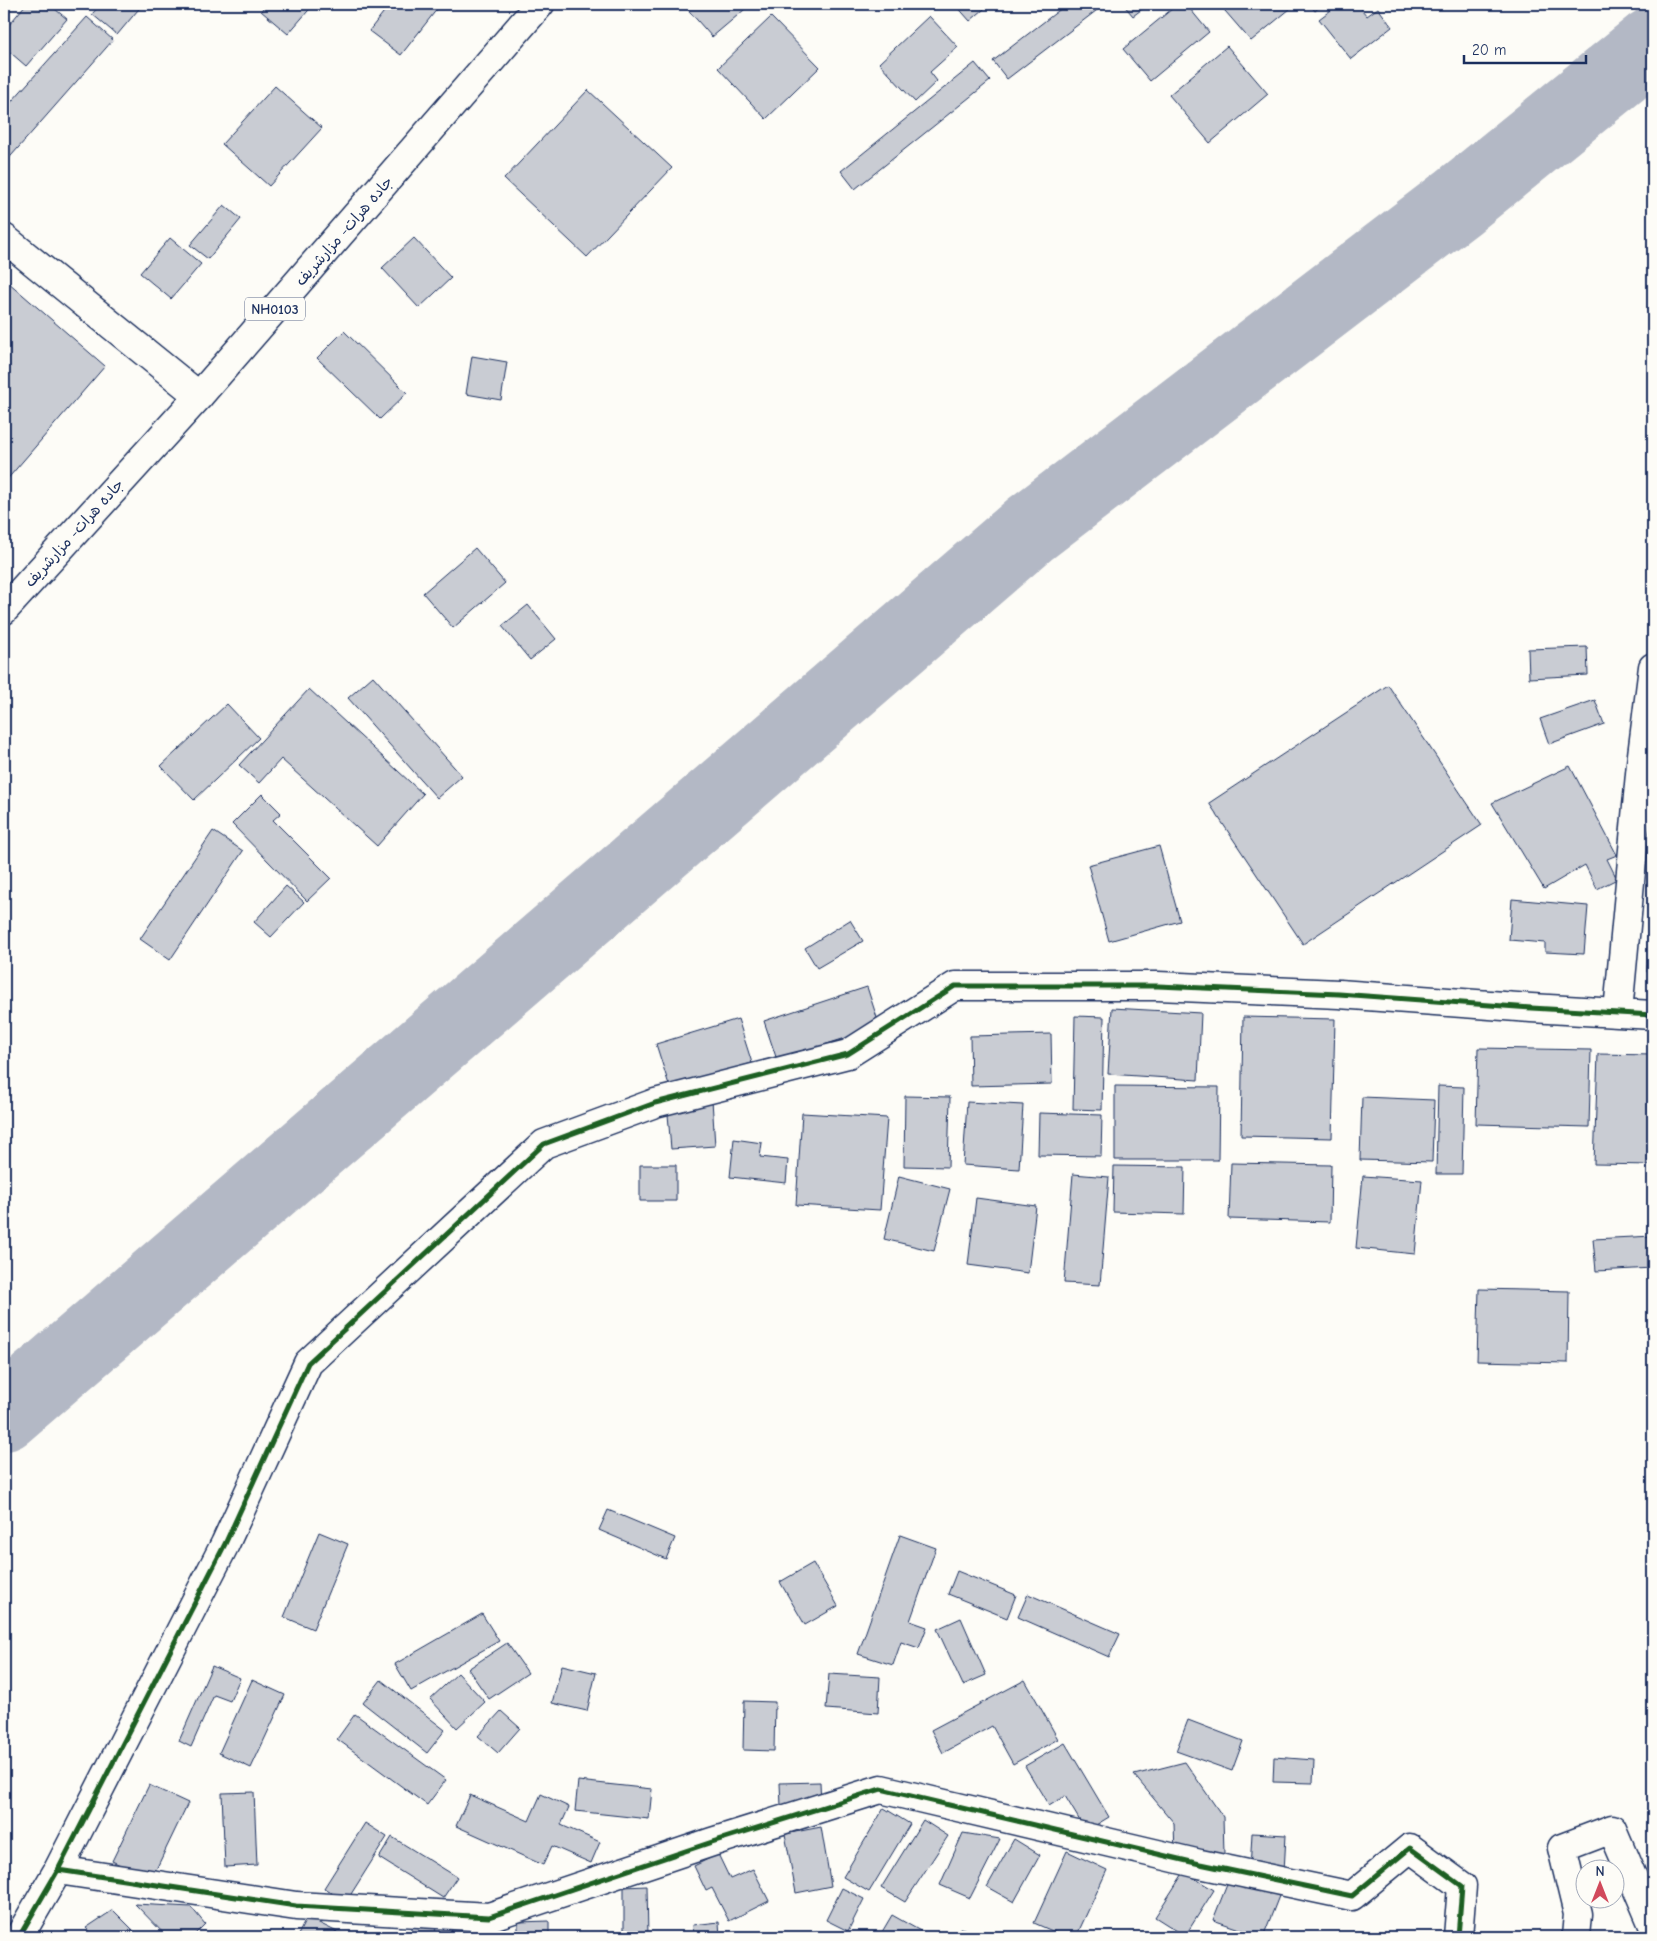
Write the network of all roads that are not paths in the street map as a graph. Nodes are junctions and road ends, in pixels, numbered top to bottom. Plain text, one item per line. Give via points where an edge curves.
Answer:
1 (540, 4) edge
2 (4, 238) edge
3 (199, 396) junction
4 (4, 610) edge
5 (1653, 667) edge
6 (1647, 763) edge
7 (1618, 1012) junction
8 (1653, 1014) edge
9 (58, 1870) junction
10 (1653, 1925) edge
11 (19, 1937) edge
12 (1458, 1937) edge
13 (1576, 1937) edge

1 - 3 main road, جاده هرات- مزارشریف / NH0103
2 - 3 main road
3 - 4 main road, جاده هرات- مزارشریف / NH0103
5 - 6 main road
6 - 7 main road
7 - 8 main road
7 - 9 main road via 1158,986 955,986 848,1054 655,1103 544,1144 308,1363 226,1544
9 - 11 main road
9 - 12 main road via 296,1906 489,1917 881,1789 1352,1896 1410,1848 1462,1886
10 - 13 main road via 1612,1829 1562,1848 1578,1914

